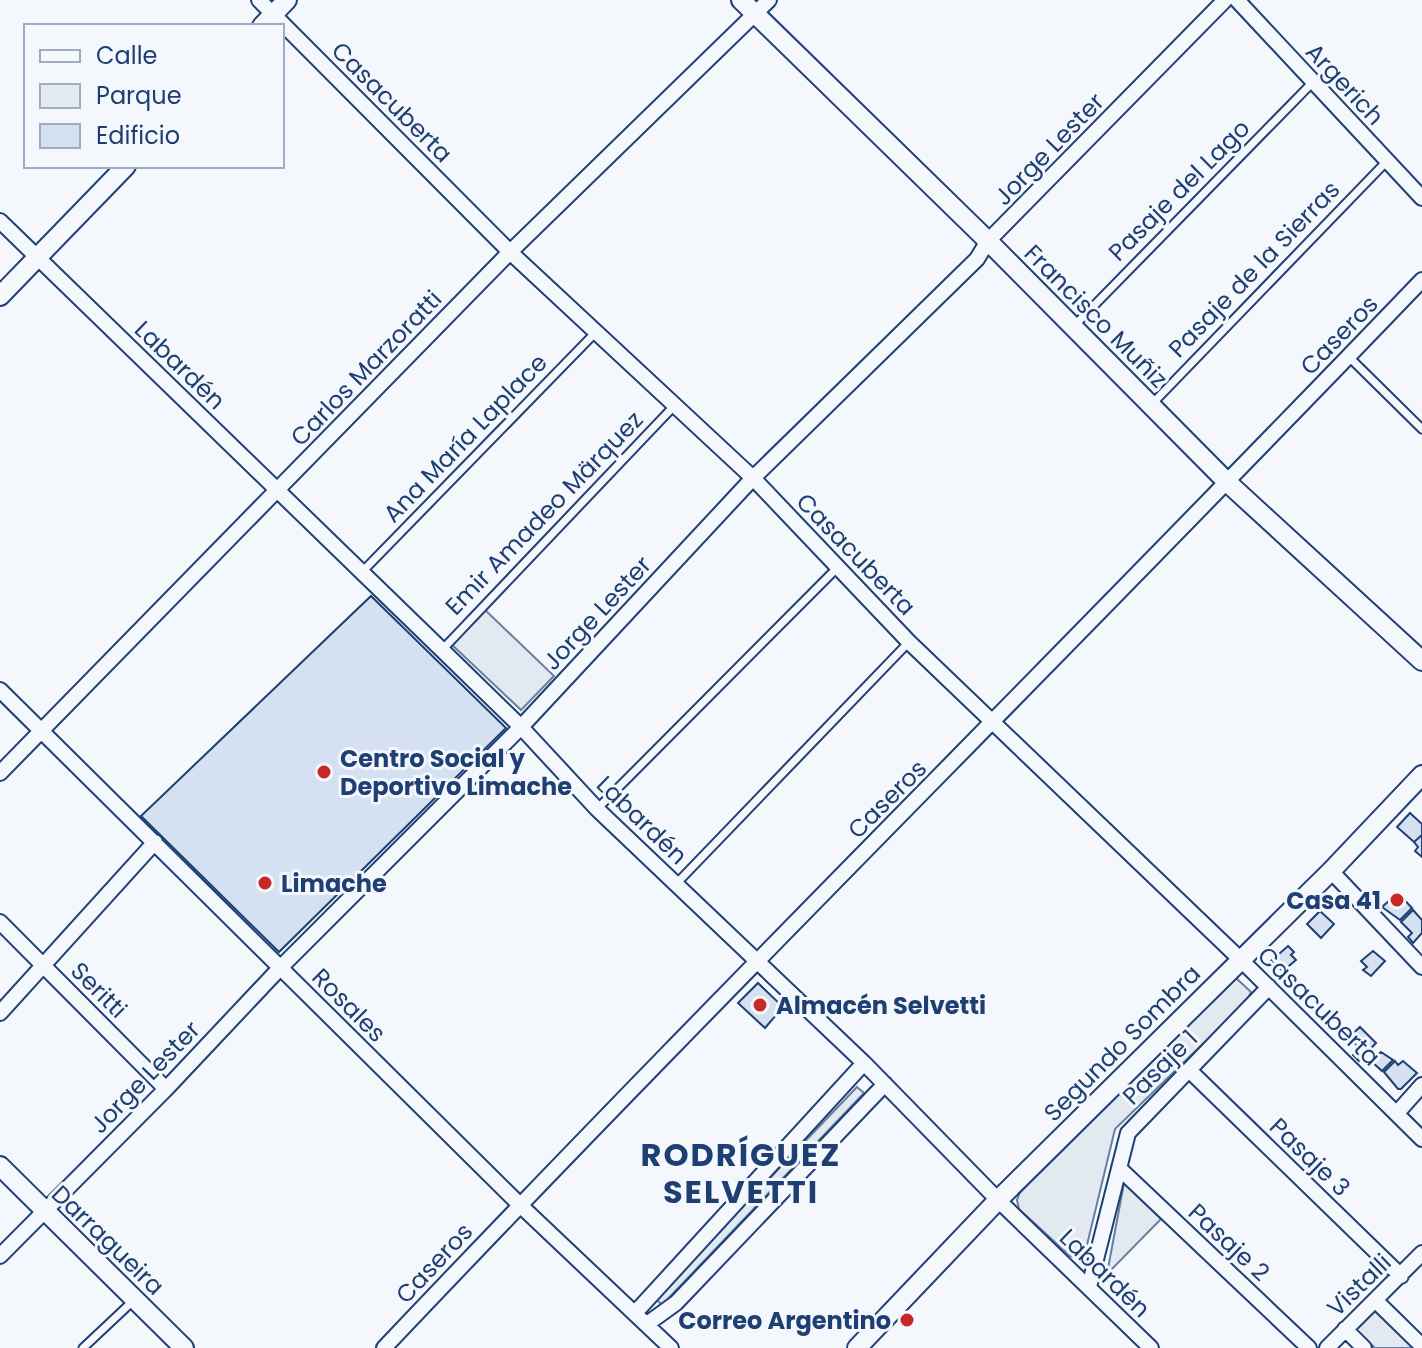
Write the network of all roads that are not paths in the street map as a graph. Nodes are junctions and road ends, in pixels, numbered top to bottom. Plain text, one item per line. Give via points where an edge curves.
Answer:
1 (259, 0) edge
2 (287, 0) edge
3 (741, 0) edge
4 (769, 0) edge
5 (1225, 0) edge
6 (1237, 0) edge
7 (755, 14) junction
8 (268, 20) edge
9 (284, 35) edge
10 (1313, 82) junction
11 (1387, 161) junction
12 (124, 168) edge
13 (1422, 198) edge
14 (0, 221) edge
15 (988, 241) junction
16 (510, 252) junction
17 (37, 258) junction
18 (1422, 280) edge
19 (0, 296) edge
20 (1073, 327) junction
21 (596, 332) junction
22 (1349, 357) junction
23 (675, 405) junction
24 (1151, 405) junction
25 (1422, 429) edge
26 (753, 478) junction
27 (1228, 483) junction
28 (277, 490) junction
29 (838, 567) junction
30 (362, 572) junction
31 (909, 642) junction
32 (442, 650) junction
33 (1422, 661) edge
34 (0, 690) edge
35 (992, 723) junction
36 (521, 727) junction
37 (41, 730) junction
38 (0, 773) edge
39 (1419, 783) edge
40 (597, 809) junction
41 (155, 842) junction
42 (1331, 871) junction
43 (676, 884) junction
44 (0, 922) edge
45 (1240, 959) junction
46 (757, 962) junction
47 (43, 965) junction
48 (1422, 967) edge
49 (280, 968) junction
50 (1269, 987) junction
51 (0, 1013) edge
52 (864, 1063) junction
53 (1190, 1071) junction
54 (885, 1084) junction
55 (1422, 1085) edge
56 (166, 1089) junction
57 (1397, 1113) junction
58 (1422, 1139) edge
59 (0, 1166) edge
60 (1119, 1168) junction
61 (998, 1200) junction
62 (520, 1205) junction
63 (44, 1212) junction
64 (1422, 1253) edge
65 (0, 1256) edge
66 (1401, 1276) junction
67 (1089, 1287) junction
68 (134, 1300) junction
69 (1375, 1300) junction
70 (635, 1313) junction
71 (647, 1324) junction
72 (1345, 1329) junction
73 (1422, 1346) edge
74 (83, 1348) edge
75 (184, 1348) edge
76 (384, 1348) edge
77 (671, 1348) edge
78 (857, 1348) edge
79 (1151, 1348) edge
80 (1309, 1348) edge
81 (1327, 1348) edge
82 (1364, 1348) edge

1 - 8 street, Casacuberta
2 - 8 street
3 - 7 street, Francisco Muñiz
4 - 7 street, Carlos Marzoratti
5 - 15 street, Jorge Lester
6 - 10 street, Argerich
7 - 15 street, Francisco Muñiz
7 - 16 street, Carlos Marzoratti
9 - 16 street, Casacuberta
10 - 11 street, Argerich
10 - 20 lane, Pasaje del Lago
11 - 13 street, Argerich
11 - 24 lane, Pasaje de la Sierras
12 - 17 street
14 - 17 street, Labardén
15 - 20 street, Francisco Muñiz
15 - 26 street, Jorge Lester via 977,259
16 - 21 street, Casacuberta
16 - 28 street, Carlos Marzoratti
17 - 19 street
17 - 28 street, Labardén
18 - 22 street, Caseros
20 - 24 street, Francisco Muñiz
21 - 23 street, Casacuberta
21 - 30 lane, Ana María Laplace
22 - 25 lane
22 - 27 street, Caseros
23 - 26 street, Casacuberta
23 - 32 lane, Emir Amadeo Märquez
24 - 27 street, Francisco Muñiz
26 - 29 street, Casacuberta
26 - 36 street, Jorge Lester
27 - 33 street, Francisco Muñiz
27 - 35 street, Caseros
28 - 30 street, Labardén
28 - 37 street, Carlos Marzoratti
29 - 31 street, Casacuberta
29 - 40 lane
30 - 32 street, Labardén
31 - 35 street, Casacuberta
31 - 43 lane
32 - 36 street, Labardén
34 - 37 street, Rosales
35 - 45 street, Casacuberta
35 - 46 street, Caseros
36 - 40 street, Labardén
36 - 49 street, Jorge Lester
37 - 38 street, Carlos Marzoratti
37 - 41 street, Rosales
39 - 42 street, Segundo Sombra
40 - 43 street, Labardén
41 - 47 street
41 - 49 street, Rosales
42 - 45 street, Segundo Sombra
42 - 48 street
43 - 46 street, Labardén
44 - 47 street, Seritti
45 - 50 street, Casacuberta
45 - 61 street, Segundo Sombra
46 - 52 street, Labardén
46 - 62 street, Caseros
47 - 51 street
47 - 56 street, Seritti
49 - 56 street, Jorge Lester
49 - 62 street, Rosales
50 - 53 street, Pasaje 1
50 - 57 street, Casacuberta
52 - 54 street, Labardén
52 - 70 street
53 - 60 street, Pasaje 1 via 1128,1133
53 - 66 street, Pasaje 3
54 - 61 street, Labardén
54 - 71 street via 676,1303
55 - 57 street
56 - 63 street, Jorge Lester
57 - 58 street, Casacuberta
59 - 63 street, Darragueira
60 - 67 street, Pasaje 1
60 - 80 street, Pasaje 2
61 - 67 street, Labardén
61 - 78 street, Segundo Sombra
62 - 70 street, Rosales
62 - 76 street, Caseros
63 - 65 street, Jorge Lester
63 - 68 street, Darragueira
64 - 66 street, Vistalli
66 - 69 street, Vistalli
67 - 79 street, Labardén
68 - 74 lane
68 - 75 street, Darragueira
69 - 72 street, Vistalli
69 - 73 street
70 - 71 street, Rosales
71 - 77 street, Rosales
72 - 81 street, Vistalli
72 - 82 street

